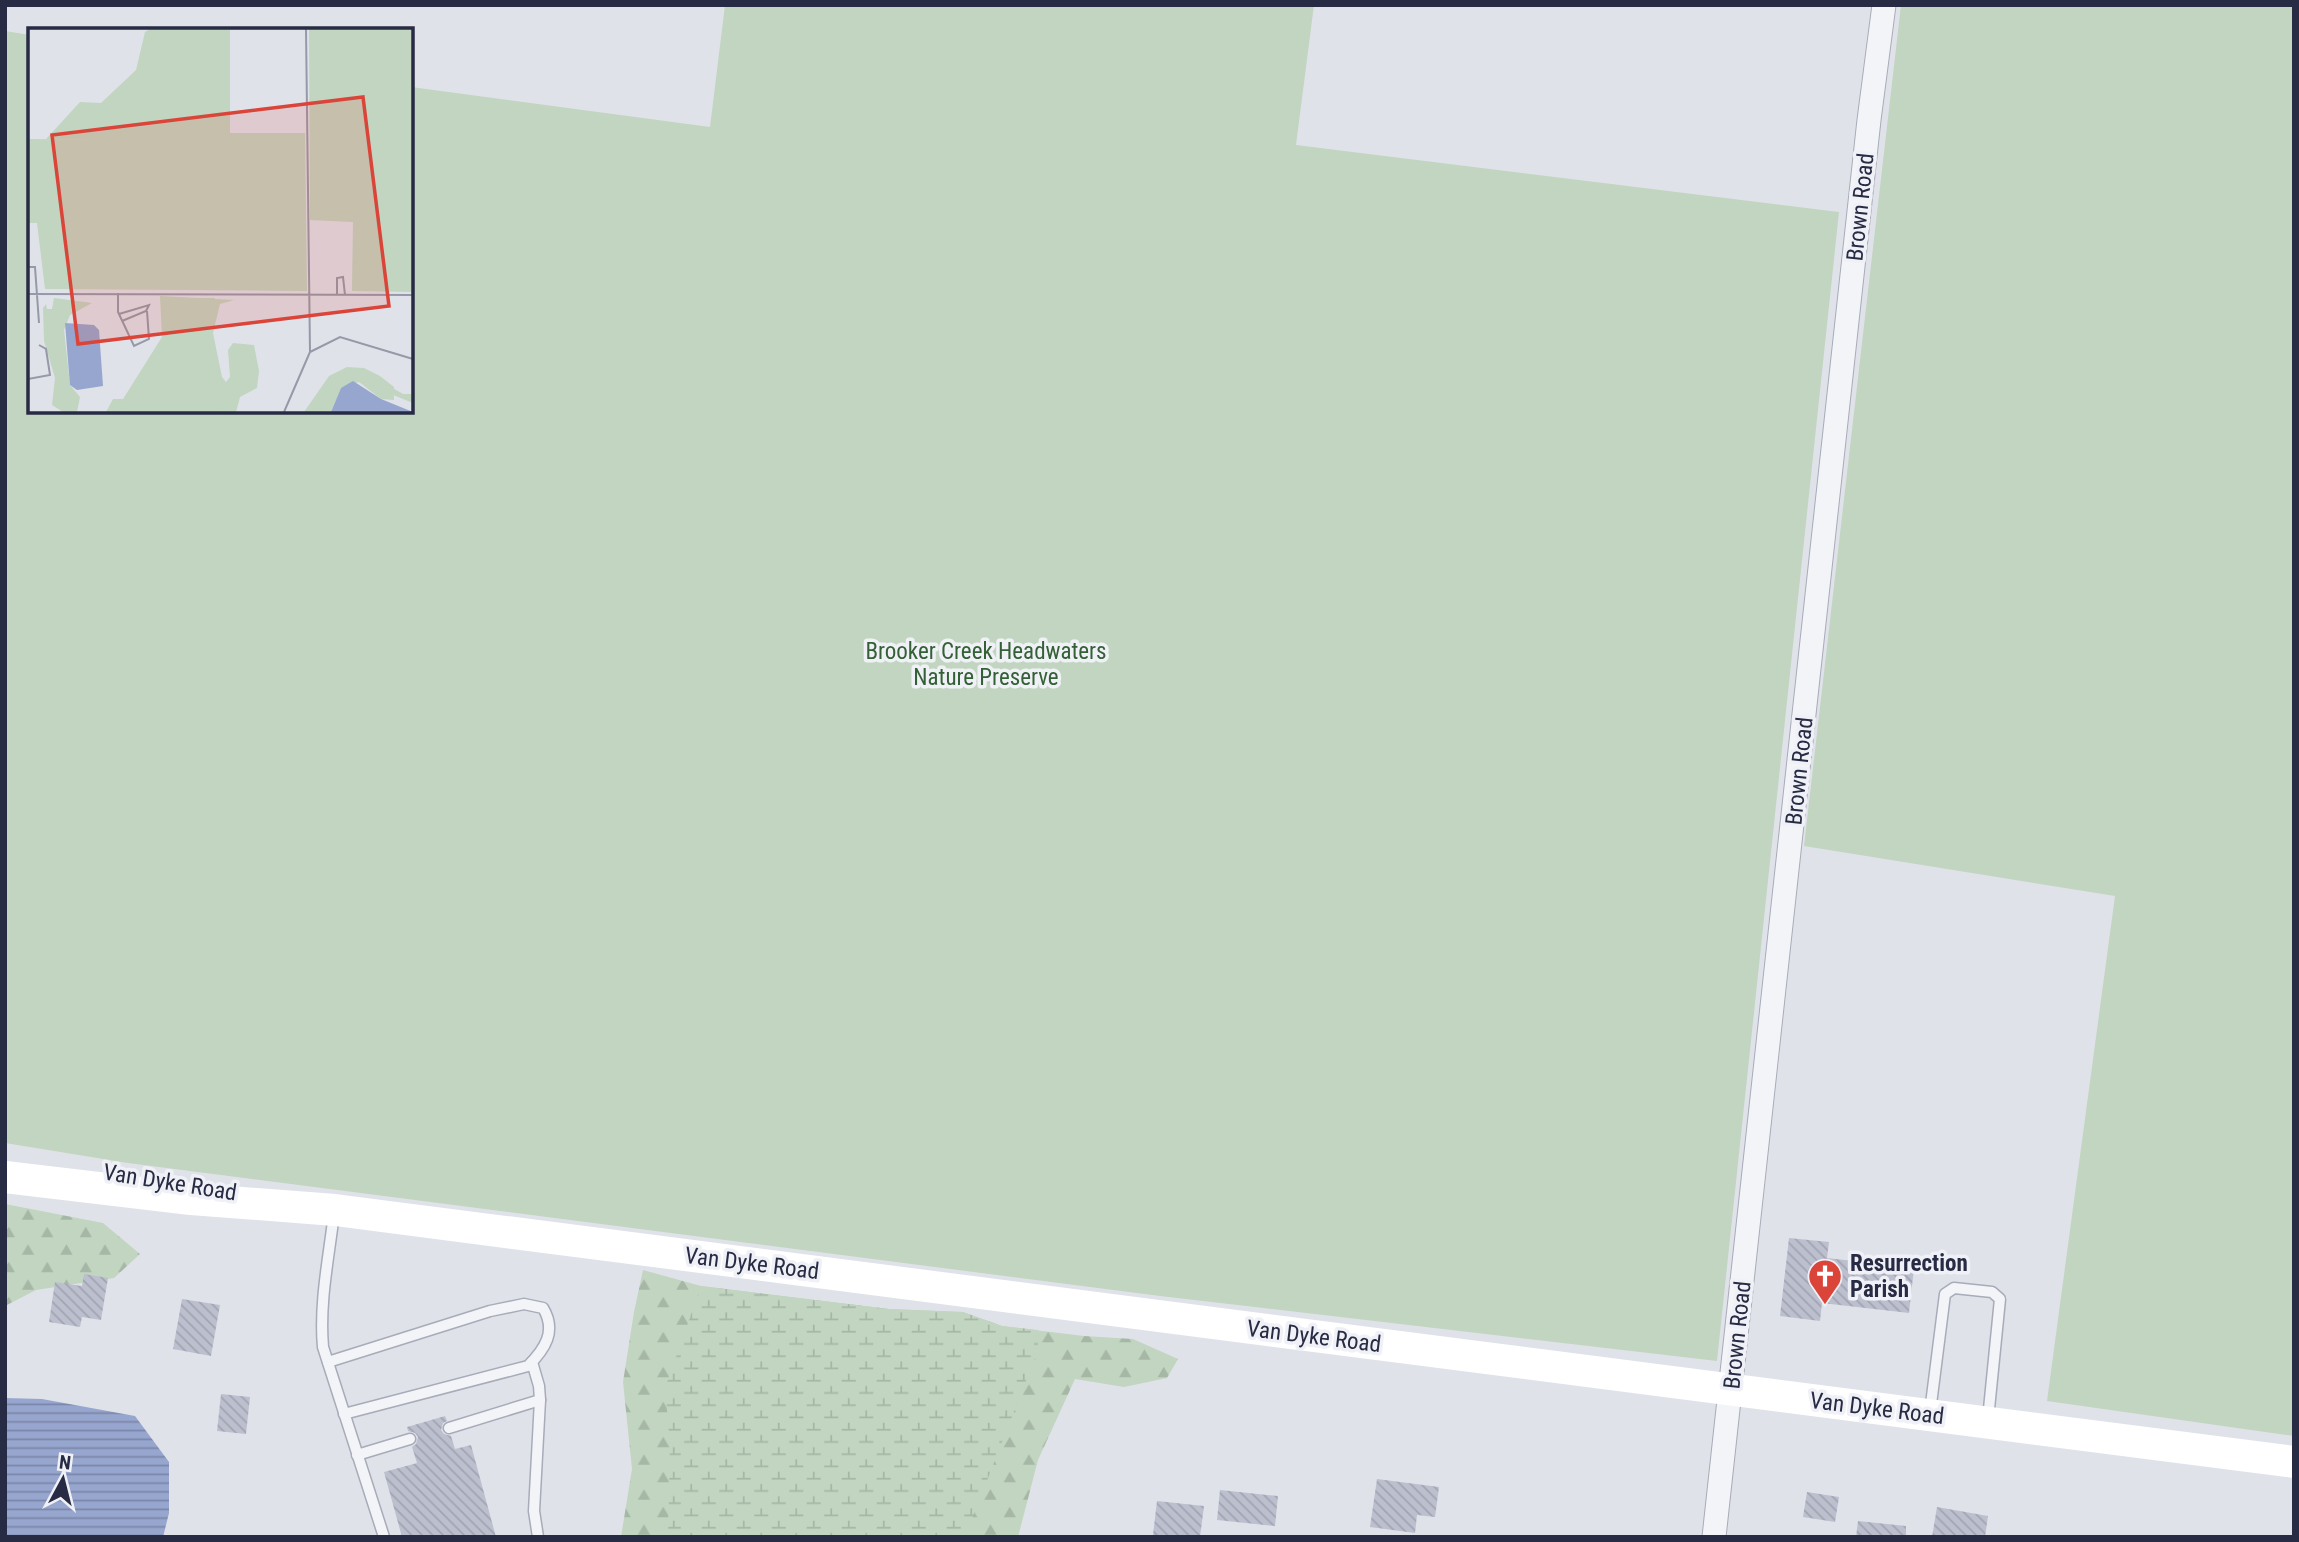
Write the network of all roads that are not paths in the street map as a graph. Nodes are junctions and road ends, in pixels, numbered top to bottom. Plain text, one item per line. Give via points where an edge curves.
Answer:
1 (1884, 5) edge
2 (5, 1158) edge
3 (5, 1177) edge
4 (335, 1210) junction
5 (328, 1362) junction
6 (532, 1362) junction
7 (1731, 1390) junction
8 (541, 1400) junction
9 (344, 1414) junction
10 (1930, 1415) junction
11 (1987, 1422) junction
12 (449, 1428) dead end
13 (410, 1439) dead end
14 (357, 1455) junction
15 (2294, 1462) edge
16 (384, 1537) edge
17 (538, 1537) edge
18 (1714, 1537) edge

1 - 7 street, Brown Road
2 - 4 main road, Van Dyke Road via 195,1184
3 - 4 main road, Van Dyke Road
4 - 5 lane via 321,1323
4 - 7 main road, Van Dyke Road
5 - 6 lane via 524,1304 543,1308 550,1320 548,1336
5 - 9 lane
6 - 8 lane
6 - 9 lane
7 - 10 main road, Van Dyke Road
7 - 18 street, Brown Road
8 - 12 lane
8 - 17 lane via 534,1511
9 - 14 lane
10 - 11 main road, Van Dyke Road
10 - 11 lane via 1945,1294 1954,1288 1992,1292 2000,1299
11 - 15 main road, Van Dyke Road
13 - 14 lane
14 - 16 lane

